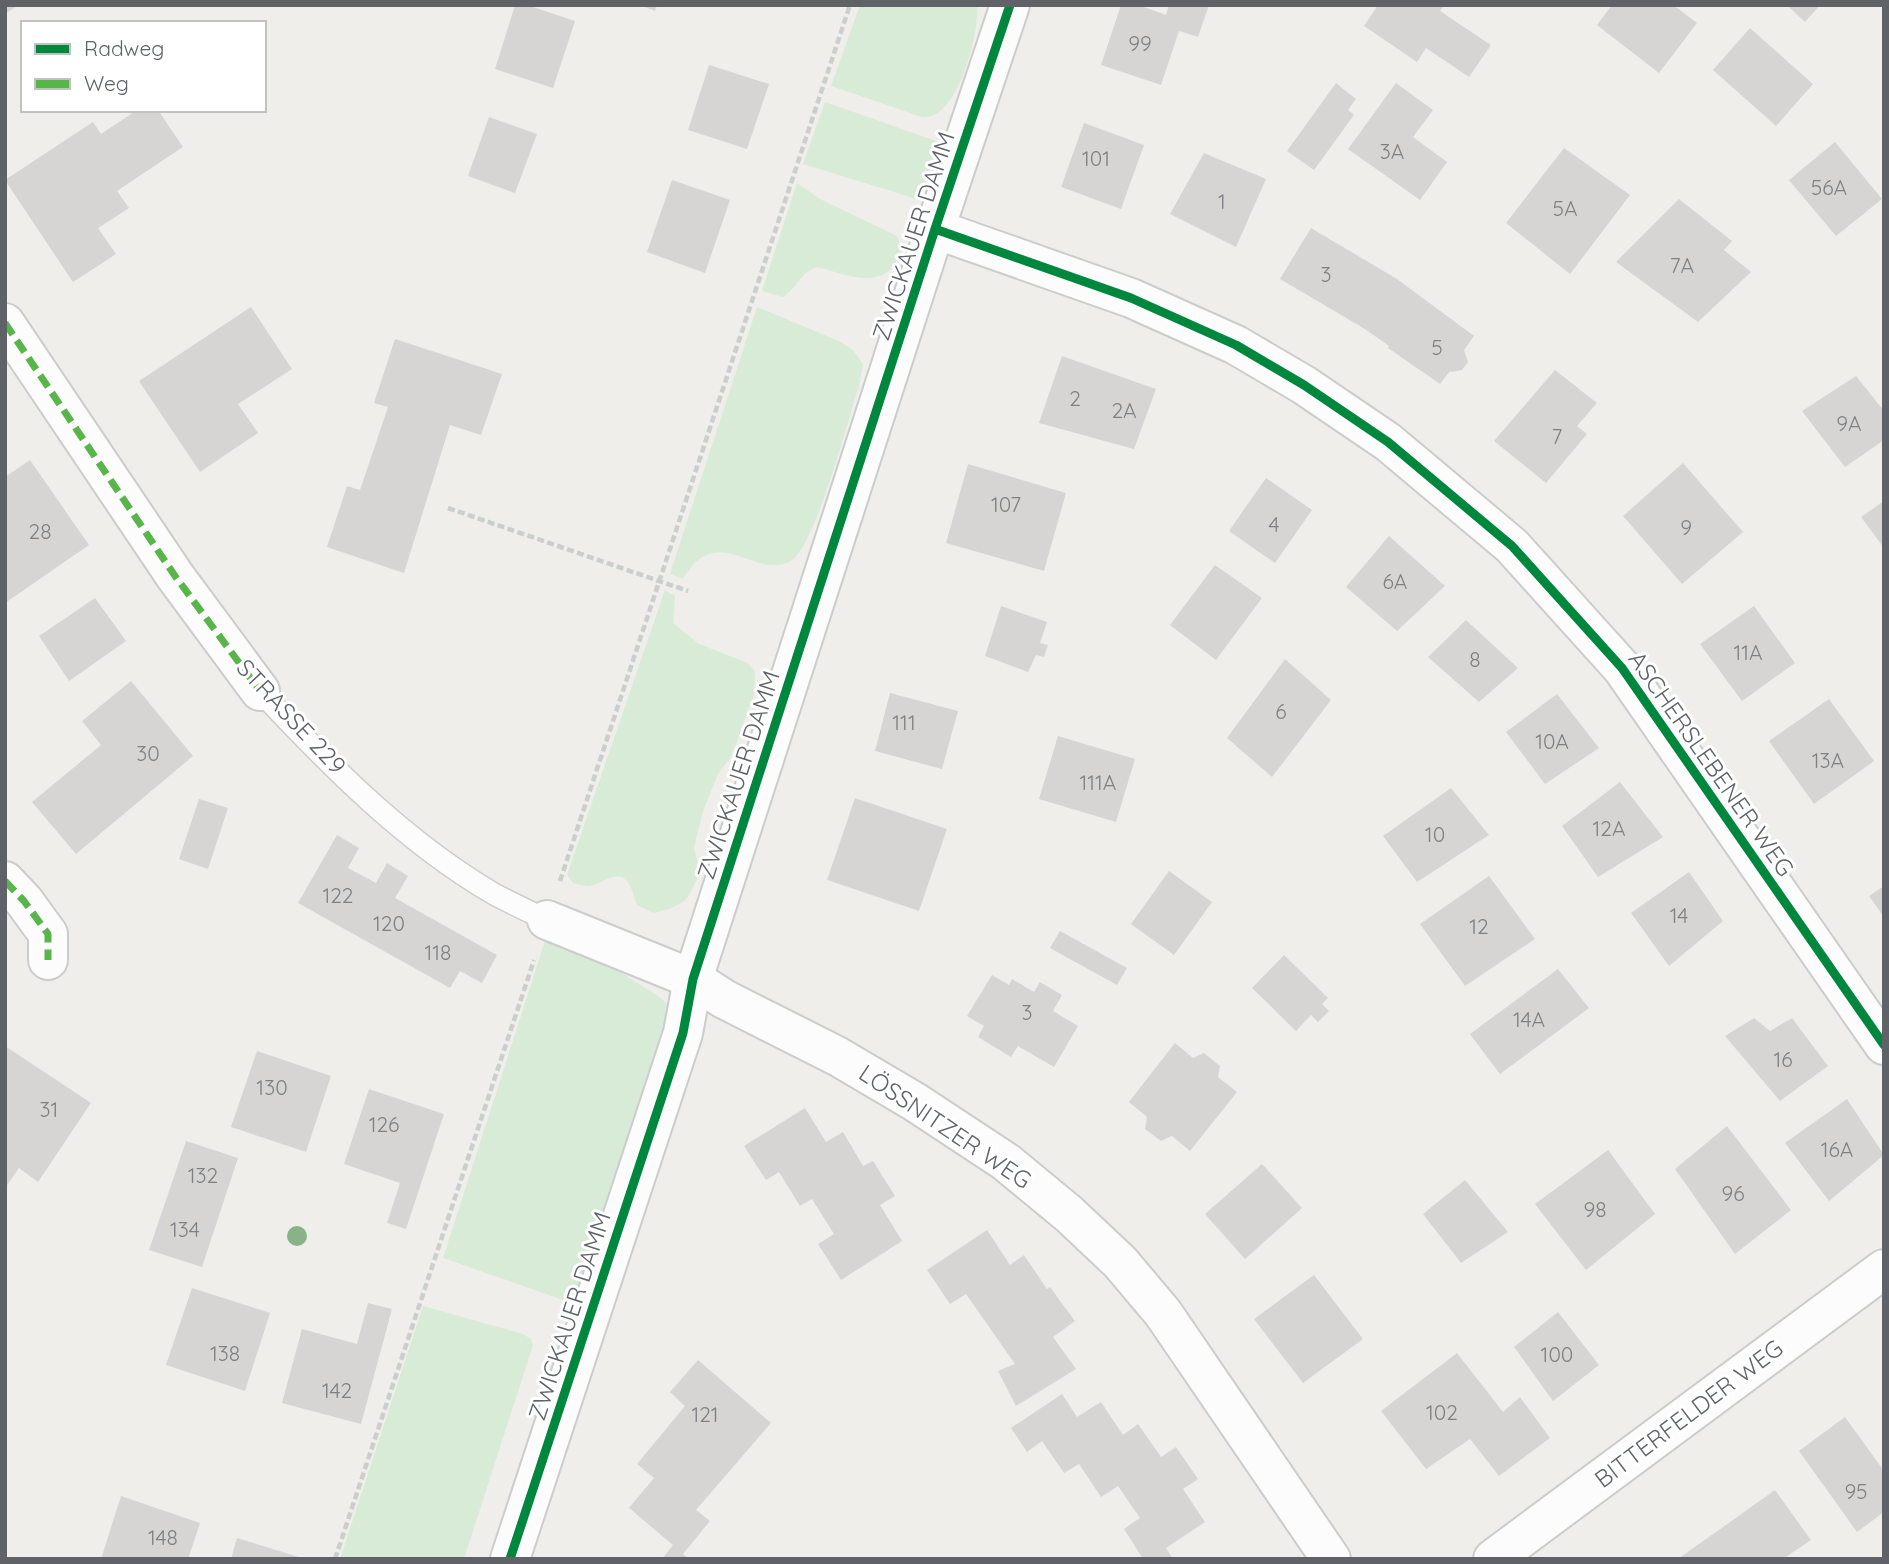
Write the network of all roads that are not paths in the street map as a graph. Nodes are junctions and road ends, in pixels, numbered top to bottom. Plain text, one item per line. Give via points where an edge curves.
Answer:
1 (1010, 5) edge
2 (935, 229) junction
3 (5, 323) edge
4 (260, 691) joint
5 (5, 881) edge
6 (547, 920) joint
7 (48, 960) dead end
8 (693, 979) junction
9 (1884, 1045) edge
10 (1884, 1269) edge
11 (510, 1559) edge
12 (1331, 1559) edge
13 (1493, 1559) edge

1 - 2 street, ZWICKAUER DAMM
2 - 8 street, ZWICKAUER DAMM
2 - 9 street, ASCHERSLEBENER WEG via 1131,298 1236,345 1388,442 1512,546 1622,668
3 - 4 street, STRASSE 229 via 174,576
4 - 6 lane, STRASSE 229 via 298,732 421,844 494,893
5 - 7 street via 48,934
6 - 8 street, STRASSE 229
8 - 11 street, ZWICKAUER DAMM via 683,1033
8 - 12 street, LÖSSNITZER WEG via 915,1102 1006,1162 1069,1214 1120,1262 1163,1313
10 - 13 street, BITTERFELDER WEG

